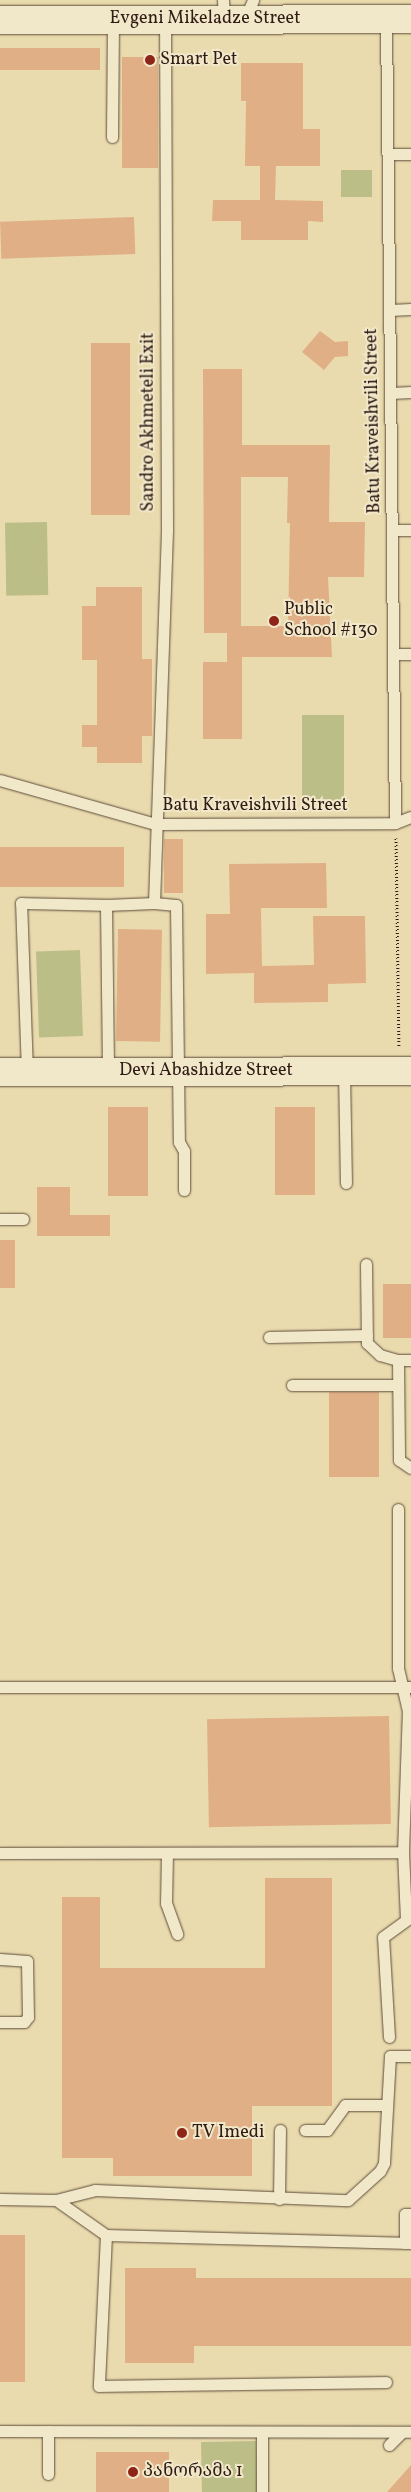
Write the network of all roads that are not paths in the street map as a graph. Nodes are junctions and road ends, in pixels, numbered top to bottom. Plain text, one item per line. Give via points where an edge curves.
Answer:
1 (238, 8) edge
2 (113, 19) junction
3 (166, 19) junction
4 (399, 19) edge
5 (0, 20) edge
6 (112, 137) dead end
7 (388, 154) junction
8 (411, 154) edge
9 (411, 309) edge
10 (390, 310) junction
11 (411, 392) edge
12 (391, 393) junction
13 (393, 530) junction
14 (411, 530) edge
15 (394, 654) junction
16 (411, 654) edge
17 (0, 780) edge
18 (411, 817) edge
19 (395, 823) junction
20 (155, 824) junction
21 (154, 903) junction
22 (106, 905) junction
23 (405, 1059) edge
24 (344, 1071) junction
25 (0, 1072) edge
26 (28, 1072) junction
27 (108, 1072) junction
28 (179, 1072) junction
29 (346, 1183) dead end
30 (184, 1190) dead end
31 (0, 1219) edge
32 (23, 1219) dead end
33 (366, 1264) dead end
34 (367, 1334) junction
35 (269, 1337) dead end
36 (398, 1360) junction
37 (411, 1360) edge
38 (292, 1384) dead end
39 (398, 1384) junction
40 (411, 1468) edge
41 (398, 1509) dead end
42 (407, 1687) edge
43 (0, 1688) edge
44 (167, 1852) junction
45 (403, 1852) junction
46 (0, 1853) edge
47 (177, 1934) dead end
48 (0, 1959) edge
49 (0, 2022) edge
50 (389, 2037) dead end
51 (411, 2056) edge
52 (387, 2105) junction
53 (280, 2130) dead end
54 (305, 2130) dead end
55 (0, 2199) edge
56 (279, 2199) junction
57 (56, 2200) junction
58 (411, 2214) edge
59 (106, 2235) junction
60 (408, 2243) edge
61 (386, 2382) dead end
62 (0, 2431) edge
63 (48, 2431) junction
64 (262, 2432) junction
65 (407, 2432) edge
66 (389, 2445) dead end
67 (48, 2474) dead end
68 (262, 2492) edge

1 - 3 street, Evgeni Mikeladze Street
1 - 4 street, Evgeni Mikeladze Street
2 - 3 street, Evgeni Mikeladze Street
2 - 5 street, Evgeni Mikeladze Street
2 - 6 lane
3 - 20 lane, Sandro Akhmeteli Exit via 167,528
4 - 7 lane, Batu Kraveishvili Street
7 - 8 lane
7 - 10 lane, Batu Kraveishvili Street
9 - 10 lane
10 - 12 lane, Batu Kraveishvili Street
11 - 12 lane
12 - 13 lane, Batu Kraveishvili Street
13 - 14 lane
13 - 15 lane, Batu Kraveishvili Street
15 - 16 lane
15 - 19 lane, Batu Kraveishvili Street
17 - 20 lane, Batu Kraveishvili Street
18 - 19 lane, Batu Kraveishvili Street
19 - 20 lane, Batu Kraveishvili Street
20 - 21 lane, Sandro Akhmeteli Exit
21 - 22 lane
21 - 28 lane via 176,906
22 - 26 lane via 21,903
22 - 27 lane
23 - 24 street, Devi Abashidze Street
24 - 28 street, Devi Abashidze Street
24 - 29 lane
25 - 26 street, Devi Abashidze Street
26 - 27 street, Devi Abashidze Street
27 - 28 street, Devi Abashidze Street
28 - 30 lane via 179,1142 184,1151
31 - 32 lane
33 - 34 lane
34 - 35 lane
34 - 36 lane via 367,1343 380,1355
36 - 37 lane
36 - 39 lane
38 - 39 lane
39 - 40 lane via 399,1460
41 - 42 lane via 398,1668
42 - 43 lane
42 - 45 lane
44 - 45 lane
44 - 46 lane
44 - 47 lane via 166,1903
45 - 50 lane via 406,1920 383,1937
48 - 49 lane via 27,1961 28,1999 28,2020
51 - 52 lane via 390,2056
52 - 54 lane via 345,2104 327,2130
52 - 56 lane via 384,2163 380,2171 348,2200
53 - 56 lane
55 - 57 lane
56 - 57 lane via 95,2190
57 - 59 lane
58 - 60 lane via 405,2214
59 - 60 lane
59 - 61 lane via 99,2386
62 - 63 lane
63 - 64 lane
63 - 67 lane
64 - 65 lane
64 - 68 lane
65 - 66 lane

